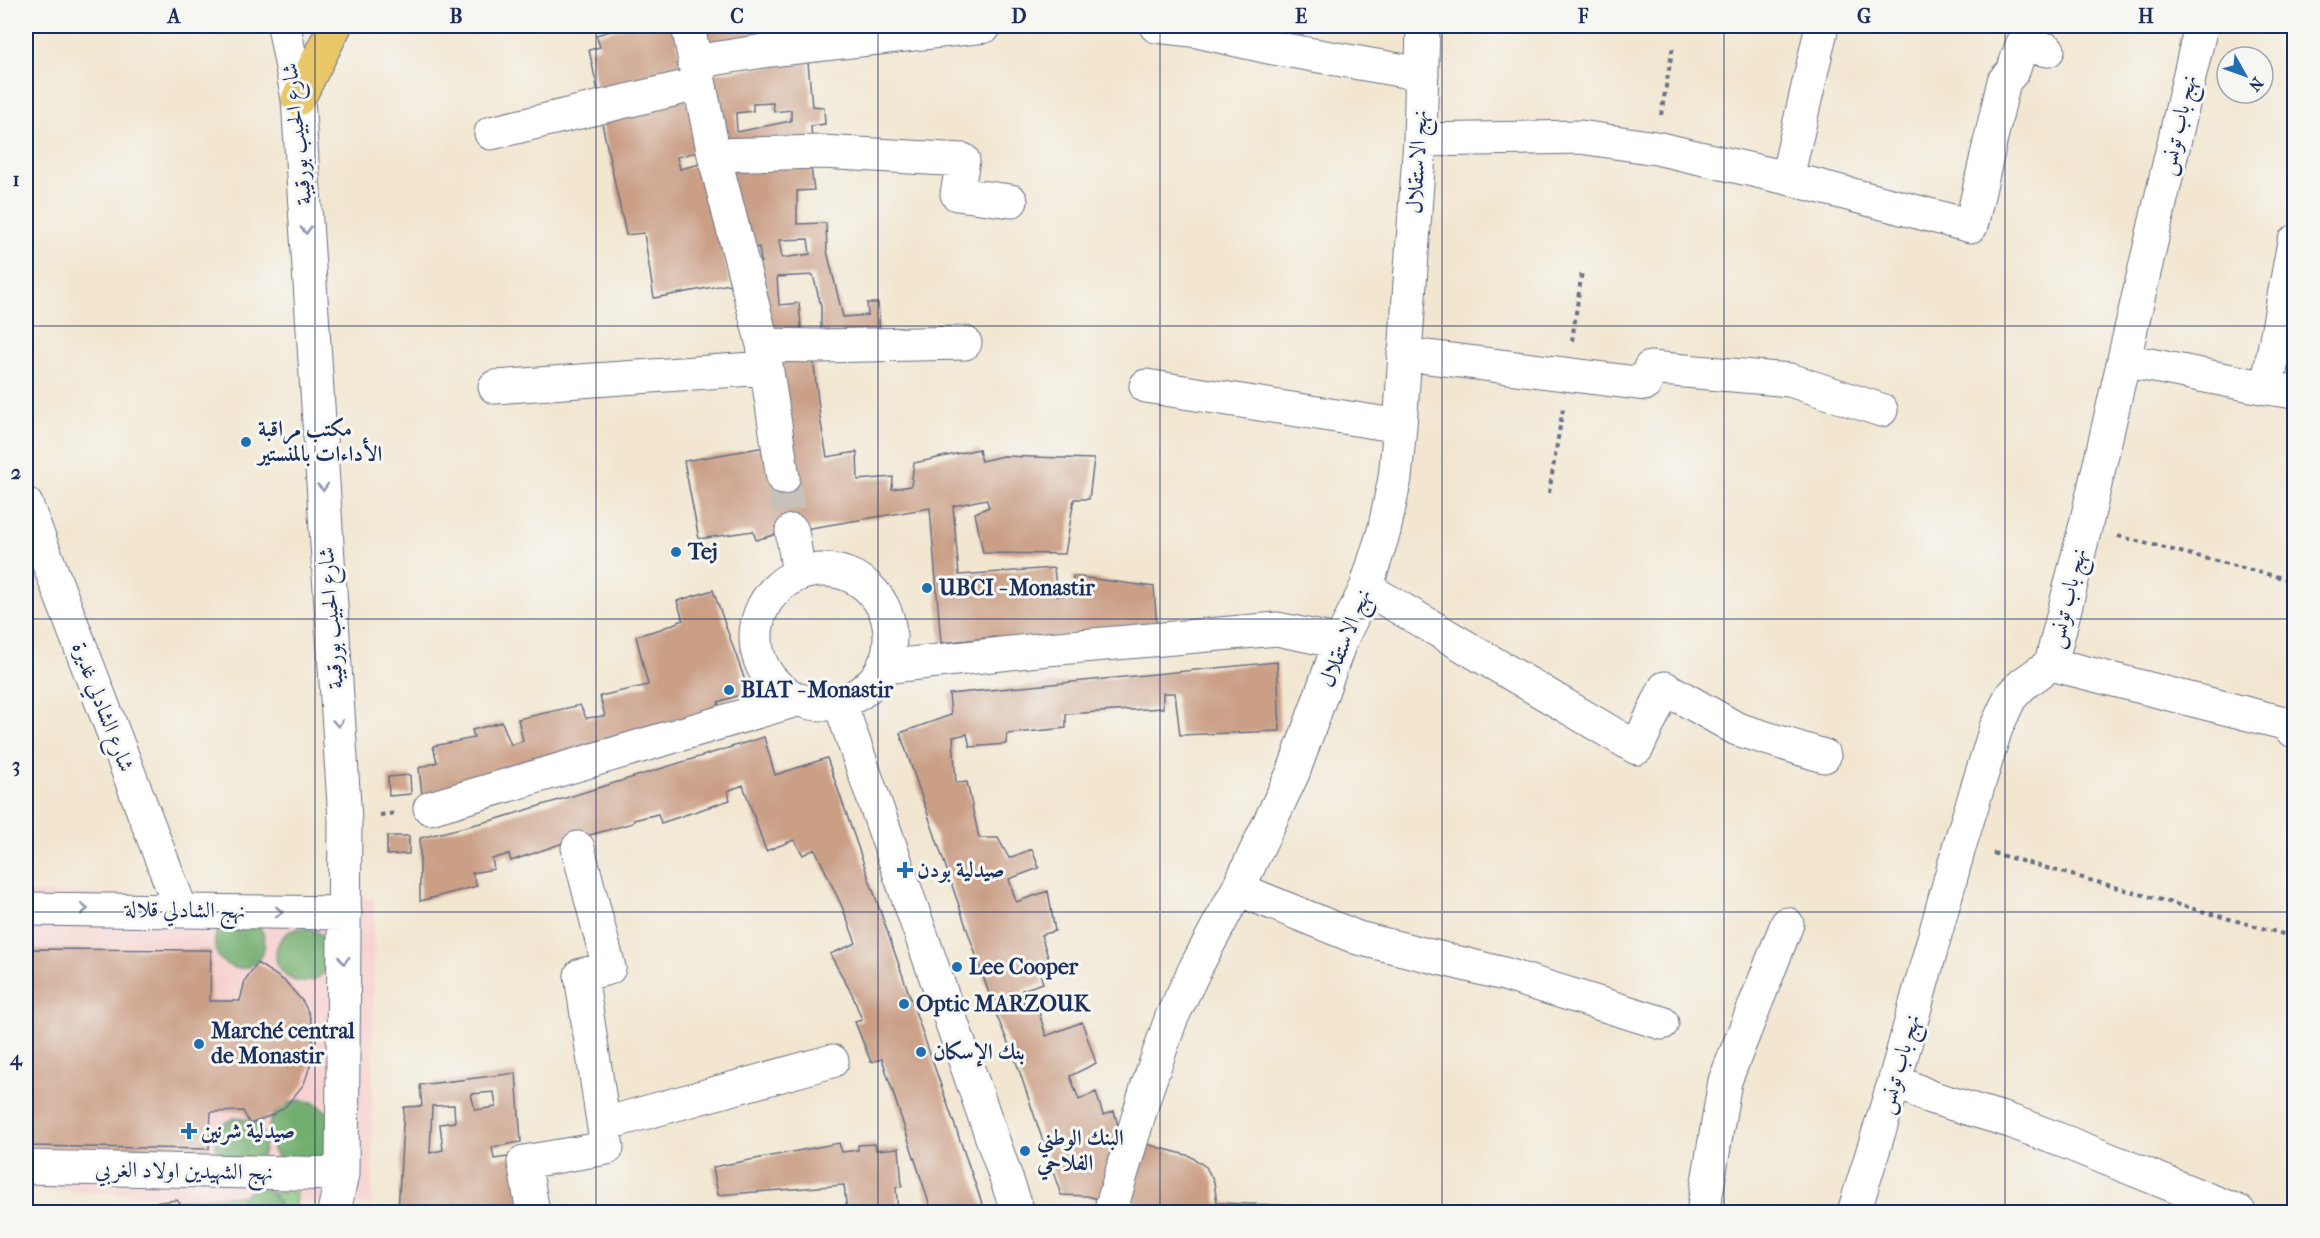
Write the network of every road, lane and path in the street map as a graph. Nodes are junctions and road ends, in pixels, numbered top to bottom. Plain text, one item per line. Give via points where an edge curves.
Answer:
1 (284, 26) edge
2 (335, 26) edge
3 (688, 26) edge
4 (984, 26) edge
5 (1156, 26) edge
6 (1423, 26) edge
7 (1822, 26) edge
8 (2200, 26) edge
9 (2283, 26) edge
10 (2295, 28) edge
11 (1673, 46) dead end
12 (2048, 50) dead end
13 (696, 73) junction
14 (1422, 74) junction
15 (298, 99) junction
16 (492, 133) dead end
17 (1420, 140) junction
18 (1656, 148) junction
19 (714, 155) junction
20 (1787, 178) junction
21 (1011, 201) dead end
22 (2295, 242) edge
23 (965, 343) dead end
24 (1404, 354) junction
25 (764, 357) junction
26 (2124, 360) junction
27 (1146, 386) dead end
28 (495, 387) dead end
29 (2281, 390) edge
30 (1881, 410) dead end
31 (1400, 426) junction
32 (783, 478) tunnel mouth
33 (26, 504) edge
34 (2085, 528) junction
35 (792, 531) tunnel mouth
36 (799, 574) junction
37 (2295, 581) edge
38 (1366, 588) junction
39 (1340, 642) junction
40 (2050, 663) junction
41 (883, 667) junction
42 (797, 700) junction
43 (840, 703) junction
44 (2295, 731) edge
45 (1824, 756) dead end
46 (430, 808) joint
47 (345, 820) junction
48 (1960, 844) junction
49 (578, 848) dead end
50 (1238, 889) junction
51 (26, 909) edge
52 (181, 910) junction
53 (345, 913) junction
54 (1787, 924) dead end
55 (2295, 937) edge
56 (1662, 1023) dead end
57 (832, 1061) dead end
58 (1895, 1080) junction
59 (604, 1124) junction
60 (26, 1167) edge
61 (342, 1174) junction
62 (334, 1212) edge
63 (533, 1212) edge
64 (1018, 1212) edge
65 (1110, 1212) edge
66 (1703, 1212) edge
67 (1854, 1212) edge
68 (2239, 1212) edge

1 - 15 street, شارع الحبيب بورقيبة
2 - 15 main road
3 - 13 street
4 - 13 street via 770,50
5 - 14 street
6 - 14 street, نهج الاستقلال
7 - 20 street
8 - 26 street, نهج باب تونس
9 - 10 path
11 - 18 path
12 - 20 street via 2022,45 2013,71 2004,81 1971,226
13 - 16 street
13 - 19 street
14 - 17 street, نهج الاستقلال
15 -> 47 street, شارع الحبيب بورقيبة
17 - 18 street via 1580,137
17 - 24 street, نهج الاستقلال
18 - 20 street
19 - 21 street via 822,152 963,160 957,194
19 - 25 street
22 - 29 street
23 - 25 street via 819,346
24 - 30 street via 1645,384 1650,368 1790,380
24 - 31 street, نهج الاستقلال
25 - 28 street
25 - 32 street
26 - 29 street
26 - 34 street, نهج باب تونس
27 - 31 street
31 - 38 street, نهج الاستقلال via 1384,531
33 - 52 street, شارع الشادلي غديرة
34 - 37 path
34 - 40 street, نهج باب تونس
35 - 36 street
36 - 41 street via 834,569 855,577 874,591 886,611 891,634
36 - 42 street via 773,591 761,609 756,631 757,652 765,672 779,689
38 - 39 street, نهج الاستقلال
38 - 45 street via 1636,748 1665,688 1737,729
39 - 41 street via 1277,629
39 - 50 street, نهج الاستقلال via 1293,773
40 - 44 street via 2284,723
40 - 48 street, نهج باب تونس via 2023,684 2002,712
41 - 43 street via 878,678 861,693
42 - 43 street via 818,705
42 - 46 street
43 - 64 street
46 - 47 path
47 - 53 street, شارع الحبيب بورقيبة
48 - 55 path
48 - 58 street, نهج باب تونس
49 - 59 street via 609,968 581,975
50 - 56 street via 1358,938 1504,974
50 - 65 street, نهج الاستقلال via 1171,1019
51 -> 52 street, نهج الشادلي قلالة
52 -> 53 street, نهج الشادلي قلالة
53 -> 61 street, شارع الحبيب بورقيبة
54 - 66 street via 1725,1081
57 - 59 street
58 - 67 street, نهج باب تونس
58 - 68 street via 1930,1097 2010,1121
59 - 63 street via 607,1148 524,1162
60 - 61 street, نهج الشهيدين اولاد الغربي
61 - 62 street, شارع الحبيب بورقيبة

